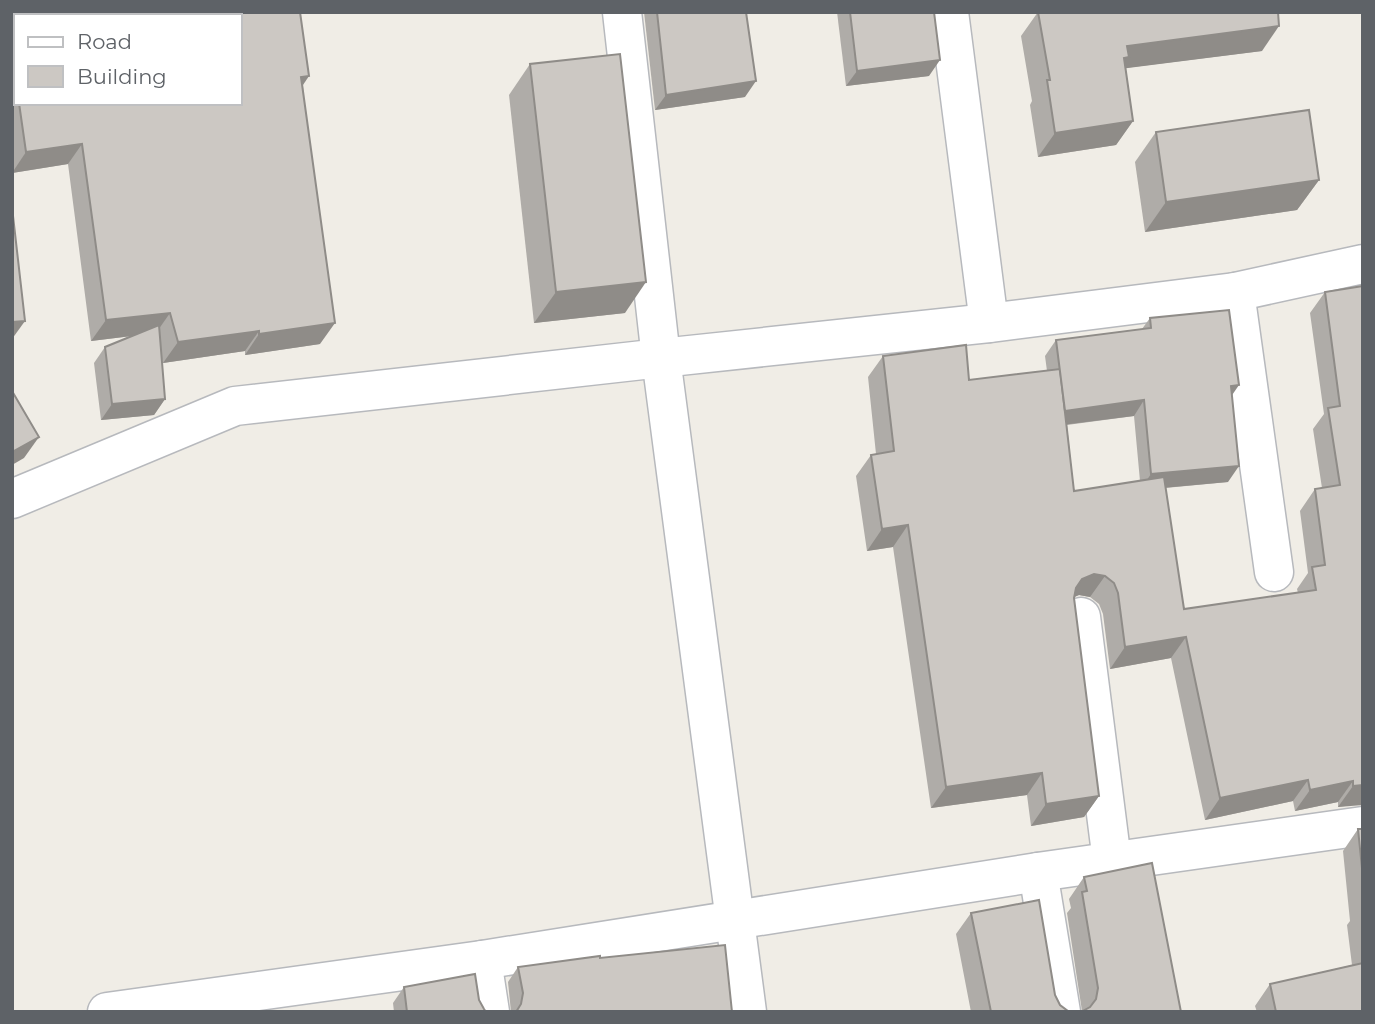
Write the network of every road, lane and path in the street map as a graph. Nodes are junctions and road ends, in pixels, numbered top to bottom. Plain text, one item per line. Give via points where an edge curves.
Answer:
1 (622, 12) edge
2 (949, 12) edge
3 (1363, 264) edge
4 (1235, 292) junction
5 (989, 323) junction
6 (661, 358) junction
7 (12, 499) edge
8 (1274, 572) dead end
9 (1081, 617) edge
10 (1363, 826) edge
11 (1112, 861) junction
12 (1038, 872) junction
13 (734, 921) junction
14 (482, 960) junction
15 (107, 1012) edge
16 (489, 1012) edge
17 (747, 1012) edge
18 (1061, 1012) edge

1 - 6 street
2 - 5 street
3 - 4 street
4 - 5 street
4 - 8 street
5 - 6 street
6 - 7 street via 235,406
6 - 13 street
9 - 11 street
10 - 11 street
11 - 12 street
12 - 13 street
12 - 18 street
13 - 14 street
13 - 17 street
14 - 15 street
14 - 16 street

